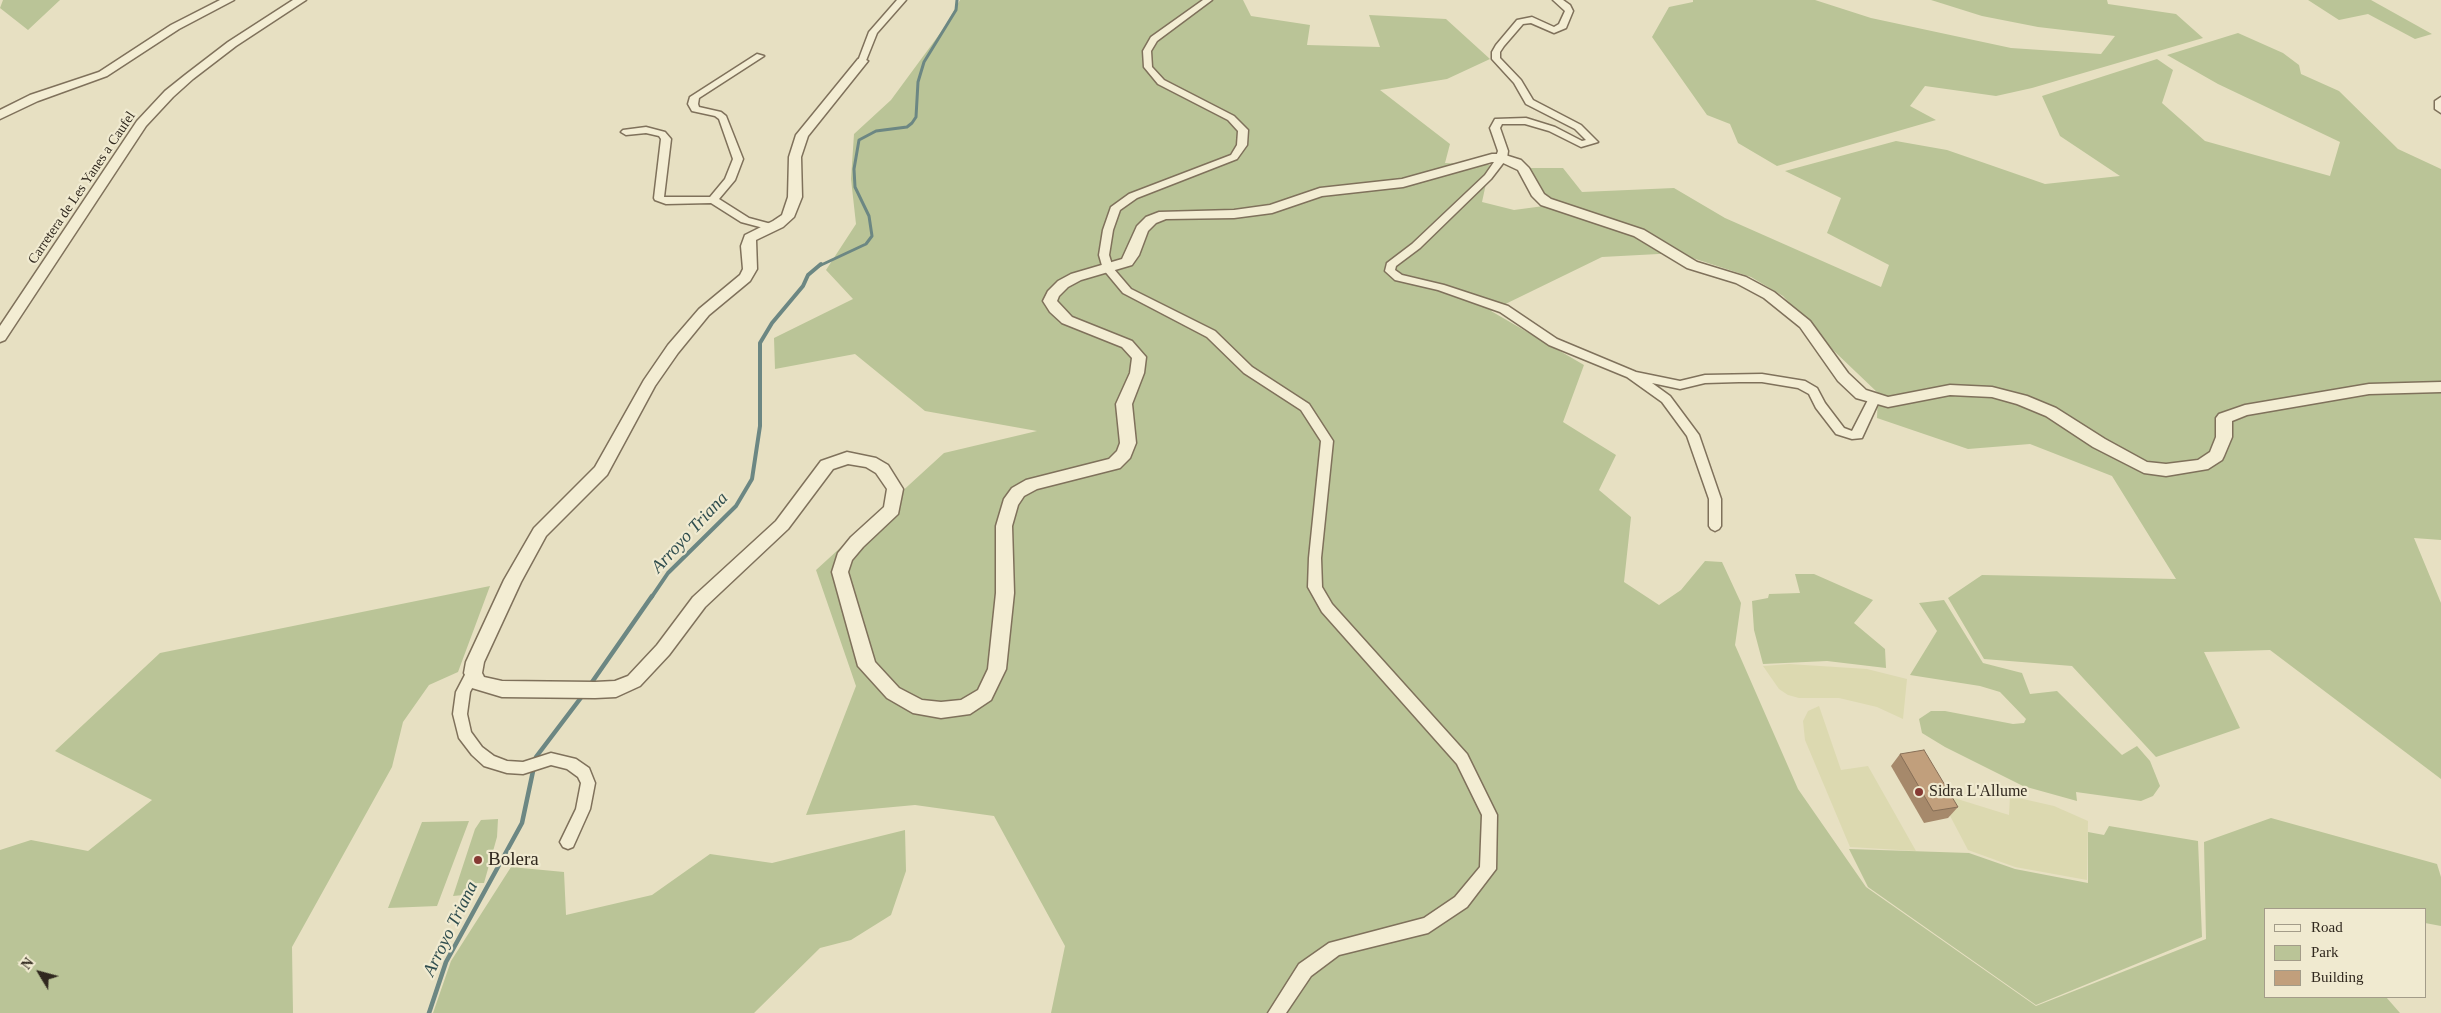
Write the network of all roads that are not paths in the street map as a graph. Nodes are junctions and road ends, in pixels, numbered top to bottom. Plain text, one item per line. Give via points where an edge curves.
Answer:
1 (229, 0) edge
2 (301, 0) edge
3 (902, 0) edge
4 (1208, 0) edge
5 (1557, 0) edge
6 (760, 56) dead end
7 (862, 61) joint
8 (2441, 101) edge
9 (2441, 109) edge
10 (0, 115) edge
11 (626, 132) dead end
12 (1502, 158) junction
13 (713, 200) junction
14 (770, 227) junction
15 (1108, 269) junction
16 (0, 338) edge
17 (1631, 374) junction
18 (2441, 387) edge
19 (1874, 399) junction
20 (1715, 526) dead end
21 (473, 673) junction
22 (568, 842) dead end
23 (1276, 1013) edge

1 - 10 street via 175,28 103,74 34,98
2 - 16 street, Carretera de Les Yanes a Caufel via 232,44 189,77 168,94 141,124
3 - 7 street via 873,32
4 - 15 street via 1154,38 1147,51 1148,67 1161,82 1231,118 1243,130 1242,145 1234,157 1133,196 1115,209 1104,255
5 - 12 street via 1569,11 1562,26 1554,30 1532,20 1520,22 1500,45 1496,58 1518,82 1528,102 1578,128 1593,142 1581,144 1552,129 1526,121 1498,121 1495,128 1503,151
6 - 13 street via 695,97 695,110 723,118 738,160 730,180
7 - 14 street via 802,135 796,157 795,197 791,209 782,221
8 - 9 street
11 - 13 street via 646,130 662,134 666,139 660,198 666,201
12 - 15 street via 1462,165 1403,183 1320,192 1272,209 1234,214 1164,215 1151,220 1142,229 1127,262
12 - 17 street via 1488,177 1416,246 1391,265 1390,271 1399,278 1440,287 1504,309 1553,342
12 - 19 street via 1523,168 1546,202 1639,233 1692,265 1741,280 1769,295 1805,324 1843,376 1861,394
13 - 14 street via 740,218
14 - 21 street via 755,234 748,242 750,269 745,278 704,312 663,362 601,471 540,532 512,580
15 - 21 street via 1076,277 1063,284 1050,302 1067,320 1127,344 1139,357 1137,373 1124,404 1128,443 1124,454 1114,464 1032,484 1018,492 1010,504 1004,526 1005,593 997,669 985,695 964,708 941,710 919,706 893,693 867,666 840,572 844,558 857,542 892,510 895,489 882,469 870,462 847,458 826,464 782,525 699,602 663,650 634,681 616,689 502,689 478,684
15 - 23 street via 1127,291 1210,334 1248,370 1305,407 1327,441 1315,587 1327,608 1462,759 1490,815 1488,869 1462,902 1428,925 1335,948 1305,970
17 - 19 street via 1680,385 1705,379 1739,378 1801,384 1813,391 1840,430 1852,436 1858,435
17 - 20 street via 1666,399 1693,434 1715,499
18 - 19 street via 2369,389 2245,410 2224,418 2224,437 2216,456 2202,465 2166,470 2144,467 2051,412 1992,392 1950,390 1888,402
21 - 22 street via 463,692 460,714 464,734 477,751 489,761 507,767 522,768 545,760 571,764 584,773 588,783 583,809

